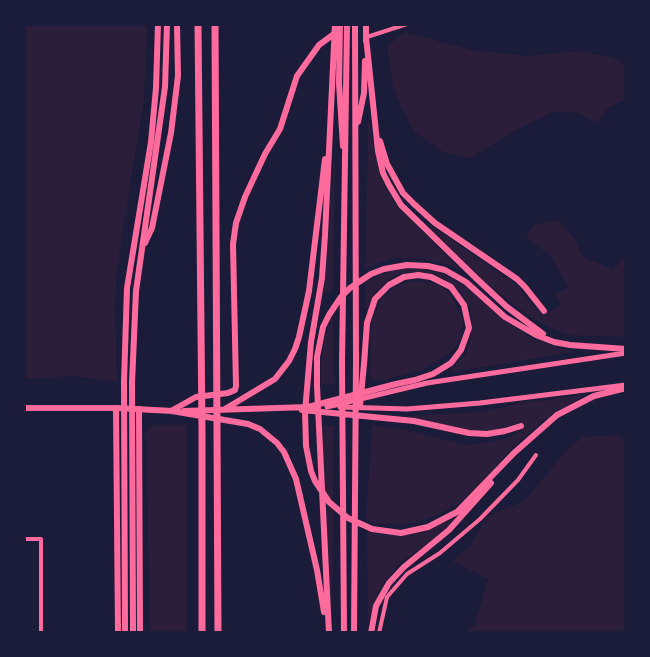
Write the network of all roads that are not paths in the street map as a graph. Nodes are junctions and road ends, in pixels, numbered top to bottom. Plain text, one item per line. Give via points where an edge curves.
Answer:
1 (156, 24) edge
2 (166, 24) edge
3 (177, 24) edge
4 (198, 24) edge
5 (215, 24) edge
6 (335, 24) edge
7 (340, 24) edge
8 (346, 24) edge
9 (355, 24) edge
10 (366, 24) edge
11 (407, 24) edge
12 (334, 33) junction
13 (366, 38) junction
14 (376, 127) junction
15 (329, 129) junction
16 (356, 135) junction
17 (344, 152) junction
18 (141, 255) junction
19 (544, 311) dead end
20 (570, 345) junction
21 (626, 351) edge
22 (626, 387) edge
23 (308, 406) junction
24 (327, 407) junction
25 (24, 408) edge
26 (116, 408) junction
27 (281, 408) junction
28 (139, 409) junction
29 (225, 409) junction
30 (171, 411) junction
31 (521, 426) dead end
32 (356, 436) junction
33 (514, 453) junction
34 (536, 455) dead end
35 (24, 539) edge
36 (41, 633) edge
37 (118, 633) edge
38 (125, 633) edge
39 (133, 633) edge
40 (140, 633) edge
41 (202, 633) edge
42 (218, 633) edge
43 (328, 633) edge
44 (344, 633) edge
45 (354, 633) edge
46 (371, 633) edge
47 (379, 633) edge

1 - 38 main road via 156,88 127,288
2 - 18 main road via 165,87
3 - 18 main road via 178,76 171,133 152,228
4 - 41 highway
5 - 42 highway
6 - 12 main road
7 - 17 main road via 339,94
8 - 17 main road
9 - 16 main road
10 - 13 main road
11 - 13 street
12 - 15 main road
12 - 30 main road via 319,45 297,76 280,129 236,223 235,390 196,397
13 - 14 main road
13 - 16 main road via 364,93
14 - 19 main road via 387,164 403,193 435,223 517,279
14 - 20 main road via 383,173 401,205 507,308 537,331
15 - 29 main road via 309,291 297,343 275,379
15 - 33 main road via 322,278 305,412 306,446 315,481 328,501 362,526 391,533 418,530 457,512
16 - 32 main road
17 - 44 main road
18 - 39 main road via 132,383
20 - 21 main road
20 - 43 main road via 519,326 466,282 428,266 394,266 371,274 341,297 323,327 317,357
21 - 24 main road via 427,383
22 - 24 main road via 407,409
22 - 33 main road via 594,396 557,415
23 - 24 main road
23 - 27 main road
23 - 32 main road via 415,380 451,363 469,328 461,298 451,287 431,277 404,277 375,299 367,322 364,364
25 - 26 main road
26 - 28 main road
26 - 37 main road
27 - 29 main road
27 - 31 main road via 414,421 478,434
28 - 30 main road
28 - 40 main road
29 - 30 main road
30 - 43 main road via 248,424 270,436 284,452 302,498
32 - 45 main road
33 - 46 main road via 480,498 389,583 376,606
34 - 47 street via 480,519 440,553 407,574 387,597
35 - 36 street via 40,539

